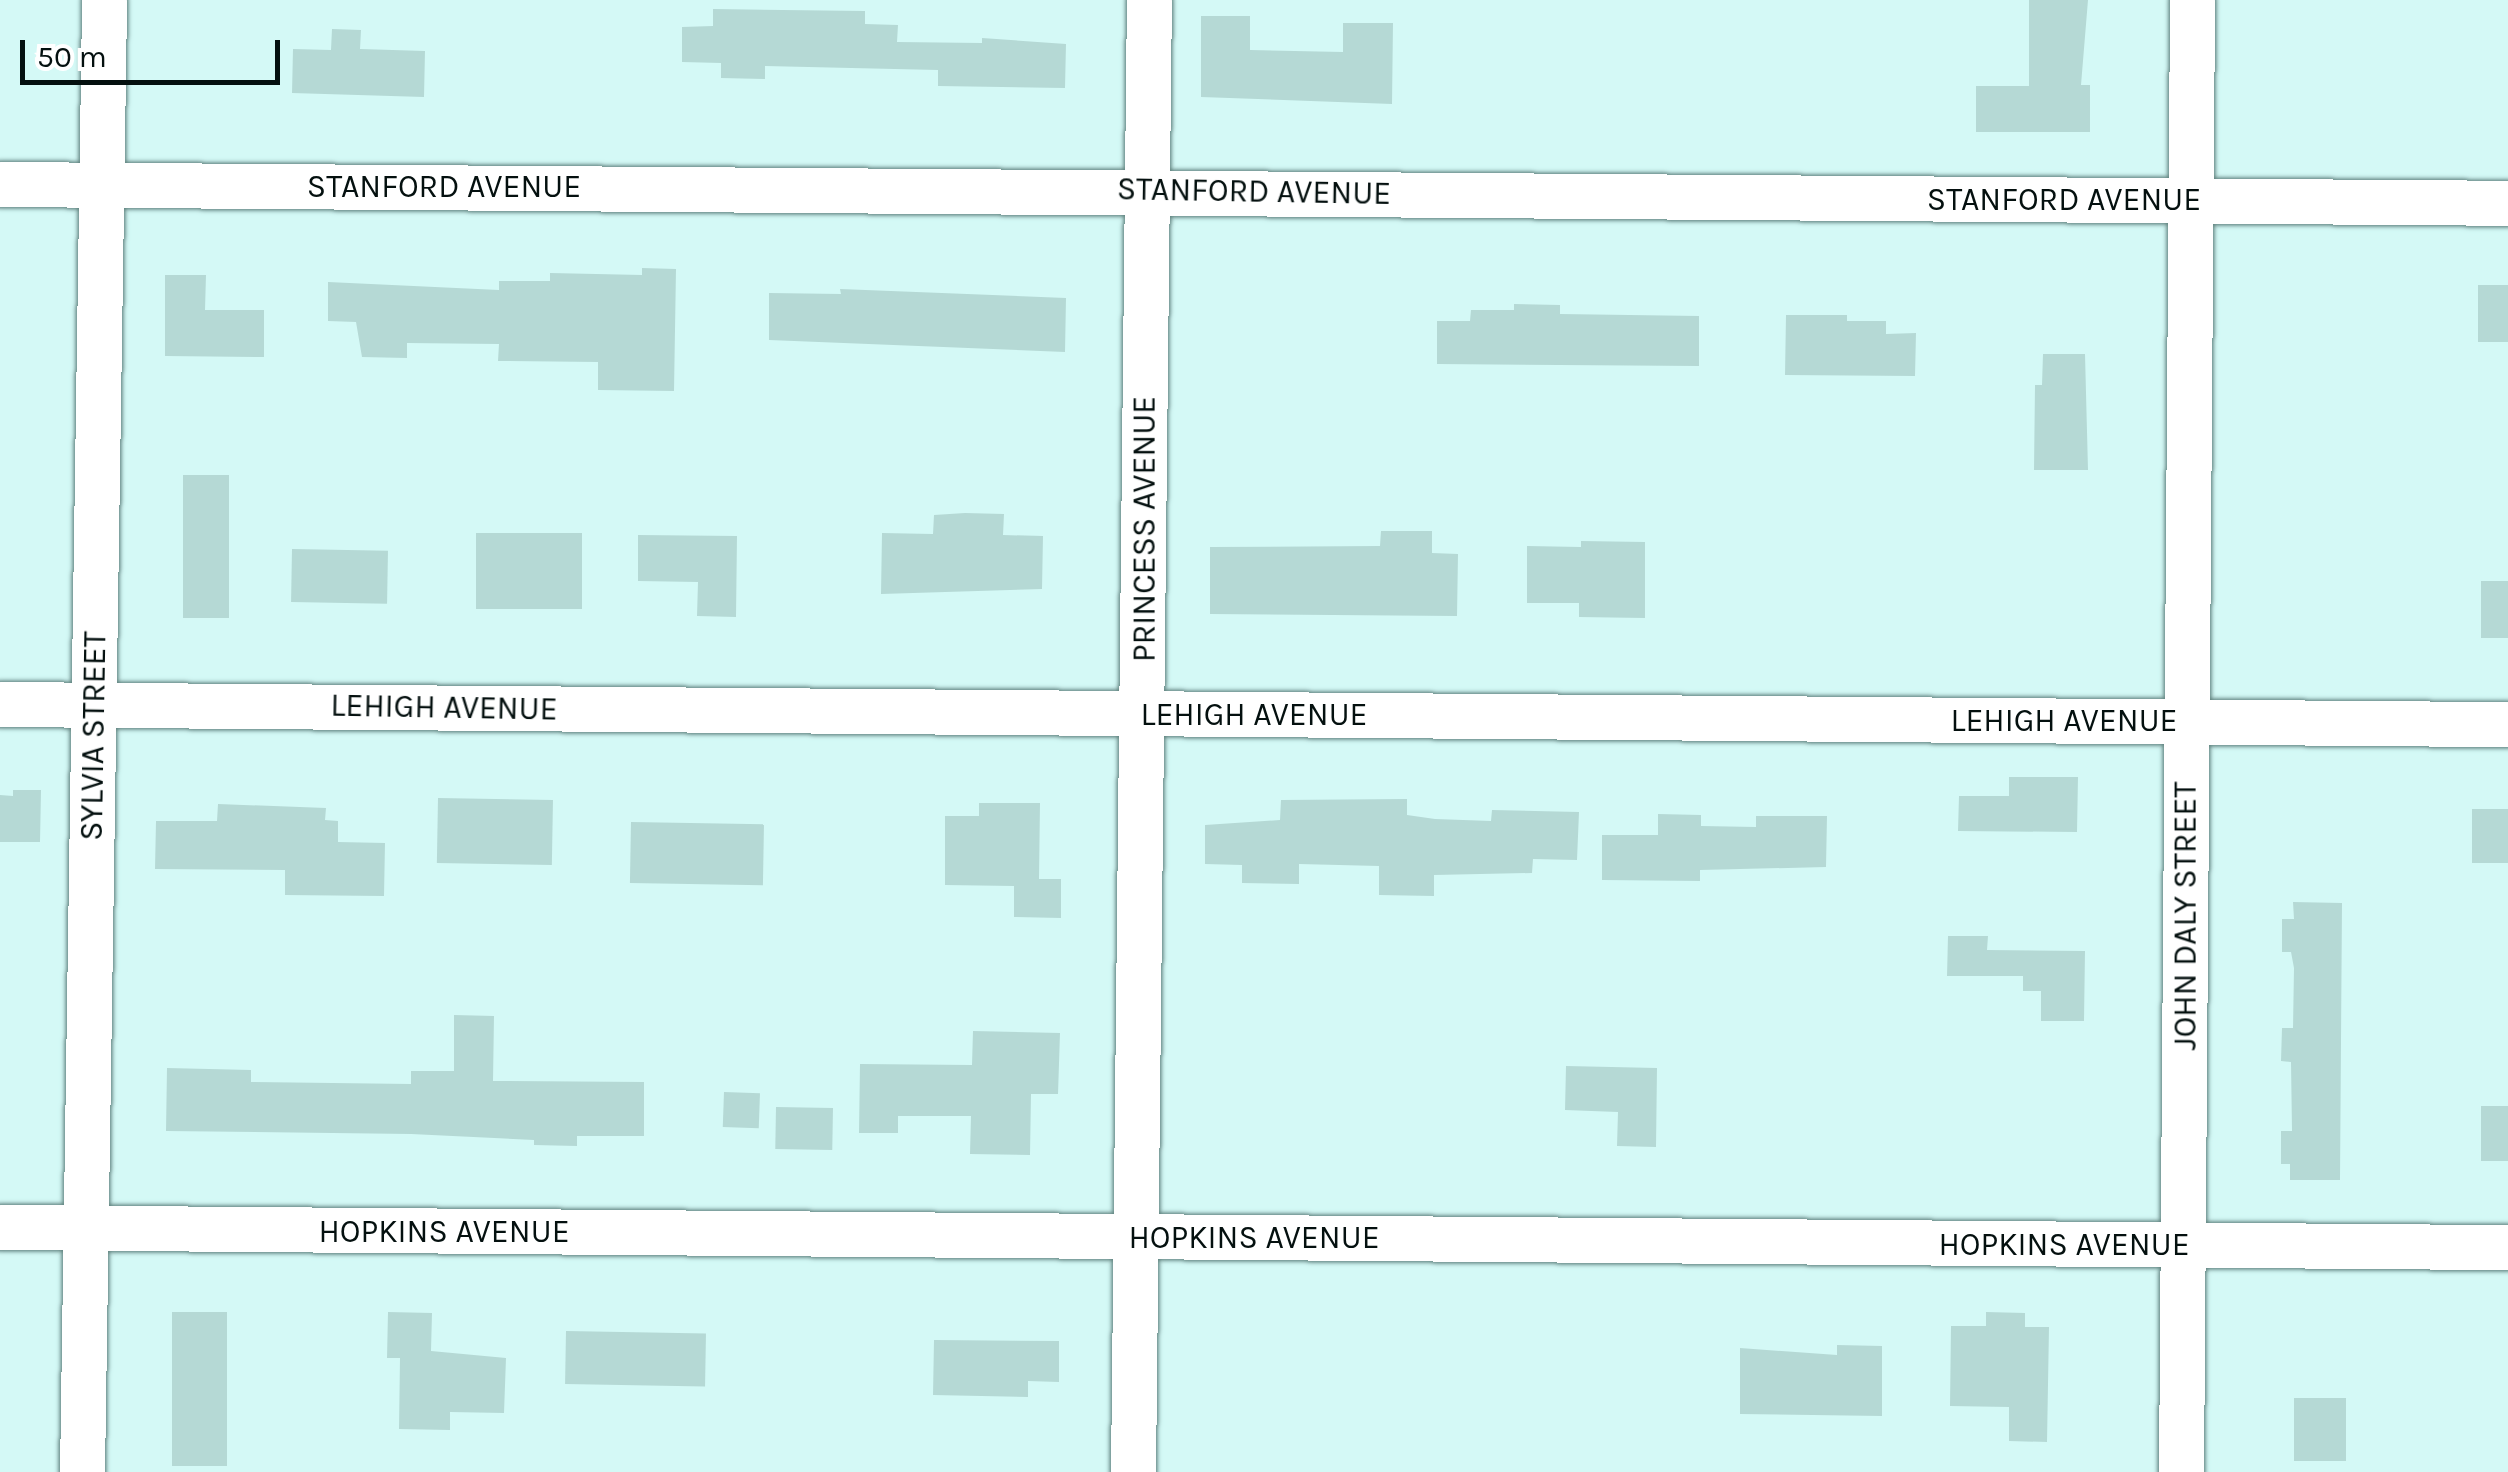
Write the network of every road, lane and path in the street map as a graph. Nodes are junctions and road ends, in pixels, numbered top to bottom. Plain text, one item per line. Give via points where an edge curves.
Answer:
1 (104, 0) edge
2 (1149, 0) edge
3 (2192, 0) edge
4 (0, 184) edge
5 (103, 185) junction
6 (1146, 192) junction
7 (2191, 200) junction
8 (2508, 202) edge
9 (0, 704) edge
10 (95, 706) junction
11 (1144, 714) junction
12 (2188, 722) junction
13 (2508, 724) edge
14 (0, 1226) edge
15 (86, 1229) junction
16 (1135, 1237) junction
17 (2183, 1246) junction
18 (2508, 1248) edge
19 (82, 1472) edge
20 (1133, 1472) edge
21 (2182, 1472) edge

1 - 5 street, SYLVIA STREET
2 - 6 street, PRINCESS AVENUE
3 - 7 street, JOHN DALY STREET
4 - 5 street, STANFORD AVENUE
5 - 6 street, STANFORD AVENUE
5 - 10 street, SYLVIA STREET
6 - 7 street, STANFORD AVENUE
6 - 11 street, PRINCESS AVENUE
7 - 8 street, STANFORD AVENUE
7 - 12 street, JOHN DALY STREET
9 - 10 street, LEHIGH AVENUE
10 - 11 street, LEHIGH AVENUE
10 - 15 street, SYLVIA STREET
11 - 12 street, LEHIGH AVENUE
11 - 16 street, PRINCESS AVENUE
12 - 13 street, LEHIGH AVENUE
12 - 17 street, JOHN DALY STREET
14 - 15 street, HOPKINS AVENUE
15 - 16 street, HOPKINS AVENUE
15 - 19 street, SYLVIA STREET
16 - 17 street, HOPKINS AVENUE
16 - 20 street, PRINCESS AVENUE
17 - 18 street, HOPKINS AVENUE
17 - 21 street, JOHN DALY STREET

